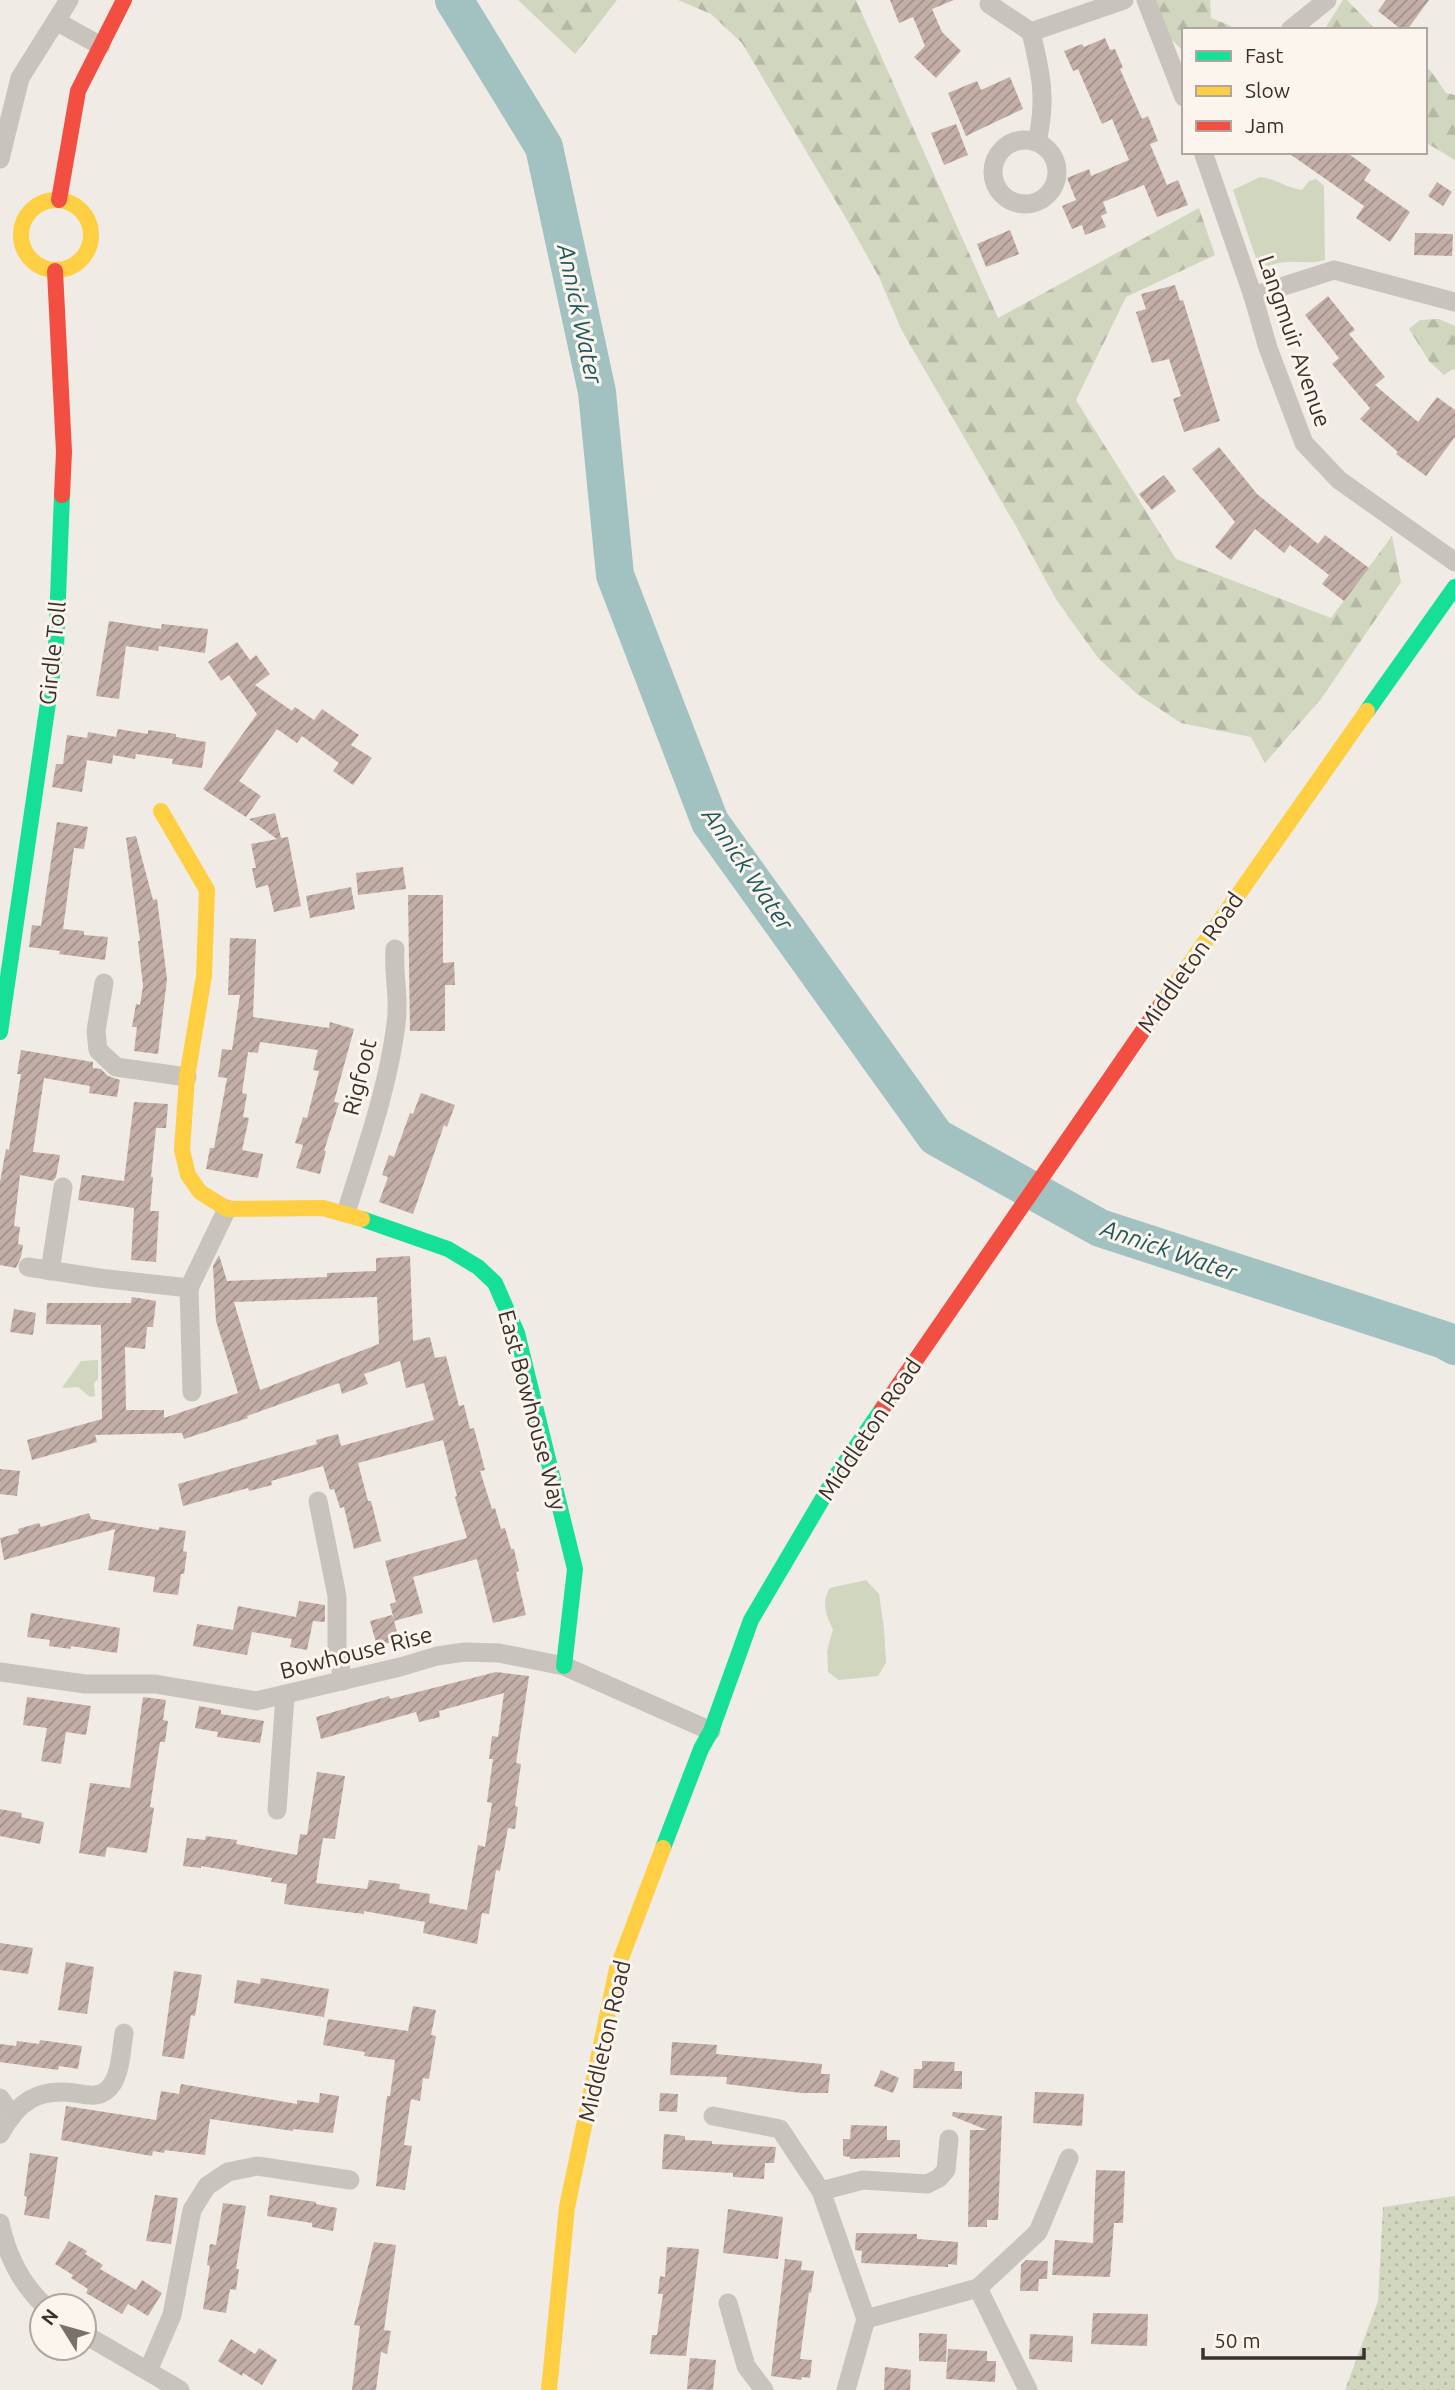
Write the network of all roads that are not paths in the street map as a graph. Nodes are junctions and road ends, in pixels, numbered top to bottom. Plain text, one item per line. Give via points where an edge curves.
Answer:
1 (69, 0) edge
2 (124, 0) edge
3 (1124, 0) edge
4 (1146, 0) edge
5 (1327, 0) edge
6 (989, 4) dead end
7 (56, 21) junction
8 (1292, 28) edge
9 (1031, 32) junction
10 (101, 46) junction
11 (1182, 86) edge
12 (1037, 142) dead end
13 (1204, 154) edge
14 (0, 159) edge
15 (59, 200) junction
16 (0, 233) edge
17 (21, 234) junction
18 (55, 271) junction
19 (1253, 296) junction
20 (1455, 302) edge
21 (1455, 562) edge
22 (1455, 587) edge
23 (161, 811) dead end
24 (395, 949) dead end
25 (104, 984) dead end
26 (0, 1032) edge
27 (187, 1077) junction
28 (63, 1187) dead end
29 (227, 1209) junction
30 (346, 1213) junction
31 (28, 1267) dead end
32 (50, 1271) junction
33 (189, 1287) junction
34 (192, 1392) dead end
35 (318, 1501) dead end
36 (564, 1666) junction
37 (0, 1672) edge
38 (343, 1681) junction
39 (285, 1695) junction
40 (711, 1731) junction
41 (277, 1811) dead end
42 (124, 2034) dead end
43 (6, 2106) edge
44 (713, 2116) dead end
45 (0, 2134) edge
46 (949, 2139) dead end
47 (1069, 2158) dead end
48 (350, 2180) dead end
49 (821, 2191) junction
50 (0, 2223) edge
51 (6, 2267) edge
52 (978, 2288) junction
53 (30, 2292) edge
54 (728, 2303) dead end
55 (866, 2319) junction
56 (98, 2342) edge
57 (148, 2371) junction
58 (180, 2390) edge
59 (549, 2390) edge
60 (764, 2390) edge
61 (845, 2390) edge
62 (1028, 2390) edge

1 - 7 street
2 - 10 street
3 - 9 street
4 - 11 street
5 - 8 street
6 - 9 street
7 - 10 street
7 - 14 street via 20,78
9 - 12 street via 1042,78 1043,116
10 - 15 street via 78,91
13 - 19 street, Langmuir Avenue
15 - 17 street via 37,205 29,212
15 - 18 street via 80,209 92,230 89,249 77,264
16 - 17 street
17 - 18 street via 22,246 34,263
18 - 26 street, Girdle Toll via 64,452 56,648
19 - 20 street via 1334,270
19 - 21 street, Langmuir Avenue via 1304,443 1339,480
22 - 40 street, Middleton Road via 836,1476 751,1620
23 - 27 street via 207,890 204,976
24 - 30 street, Rigfoot via 397,1020 389,1071
25 - 27 street via 96,1031 98,1050 116,1067
27 - 29 street via 182,1150 188,1175 200,1192
28 - 32 street
29 - 30 street, East Bowhouse Way via 323,1208
29 - 33 street
30 - 36 street, East Bowhouse Way via 448,1249 495,1283 508,1310 575,1569
31 - 32 street
32 - 33 street
33 - 34 street
35 - 38 street via 333,1574
36 - 38 street, Bowhouse Rise via 499,1653 465,1652
36 - 40 street, Bowhouse Rise
37 - 39 street, Bowhouse Rise via 85,1684 155,1684 256,1701
38 - 39 street, Bowhouse Rise
39 - 41 street
40 - 59 street, Middleton Road via 617,1969 568,2207
42 - 43 street via 115,2079 107,2090 94,2096 48,2092
43 - 45 street
44 - 49 street via 780,2129
46 - 49 street via 946,2169 927,2184 863,2180
47 - 52 street via 1038,2232
48 - 57 street via 257,2166 228,2172 207,2186 192,2210 172,2315
49 - 55 street
50 - 51 street
51 - 53 street
52 - 55 street
52 - 62 street
54 - 60 street via 746,2366
55 - 61 street
56 - 57 street
57 - 58 street

